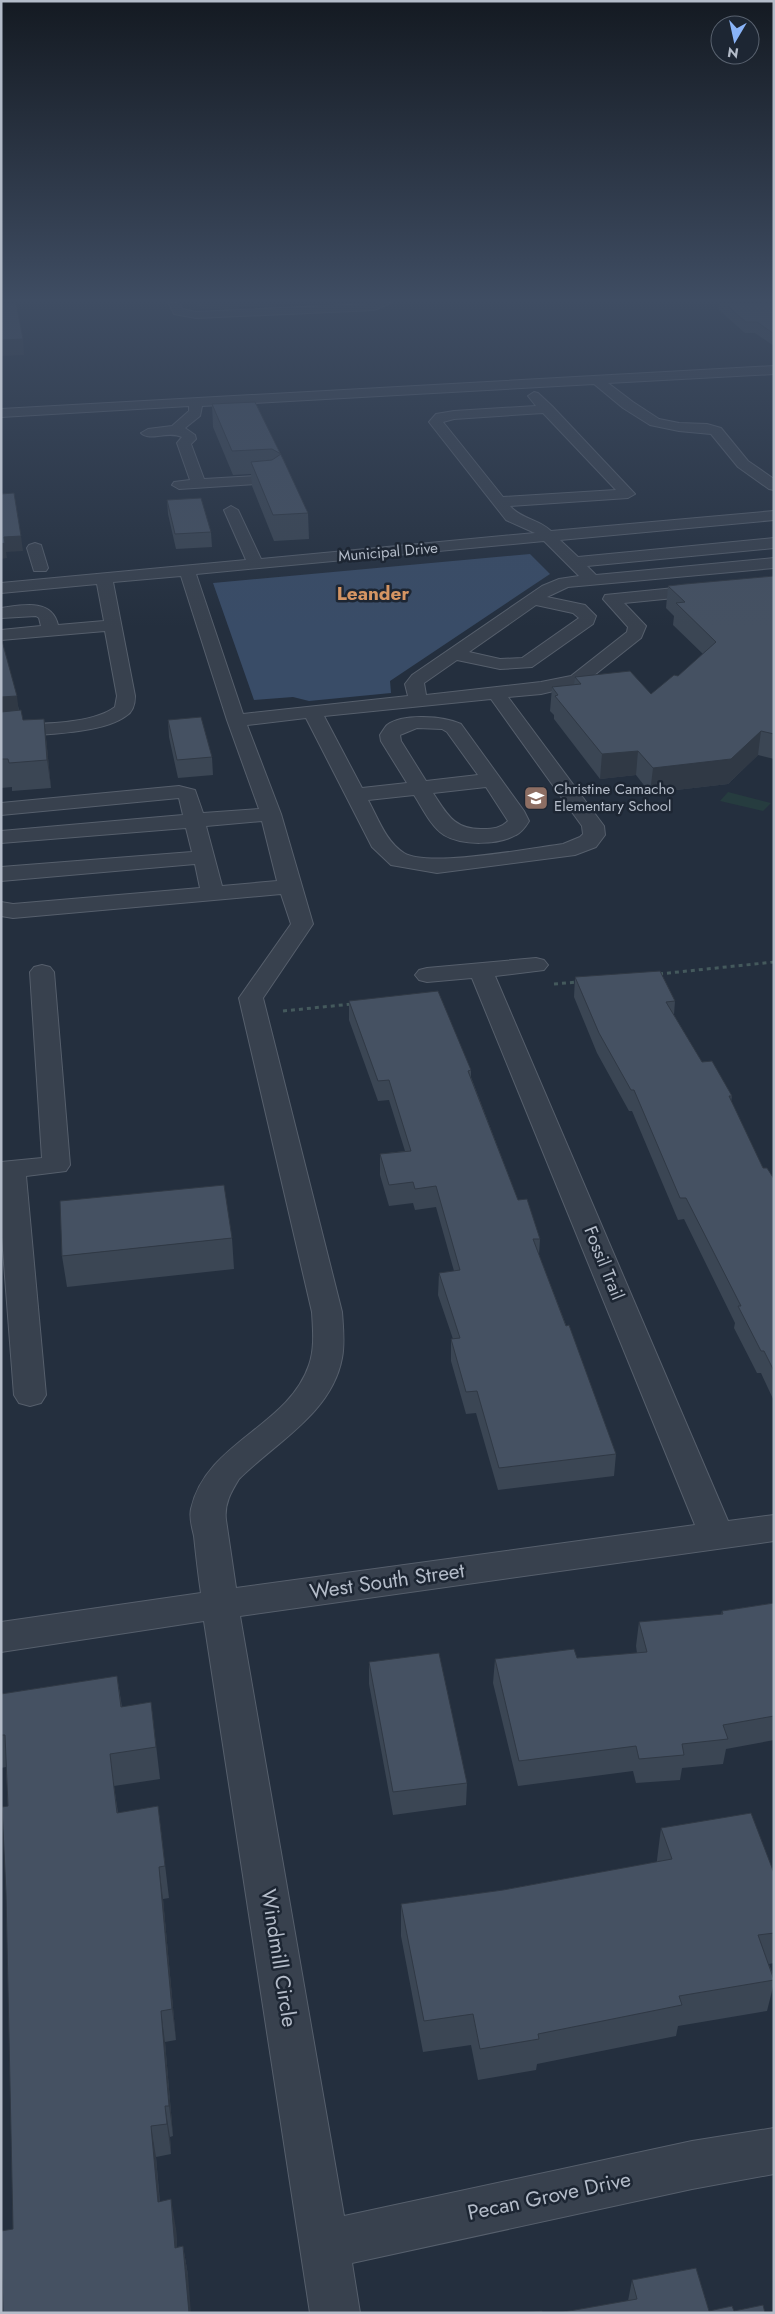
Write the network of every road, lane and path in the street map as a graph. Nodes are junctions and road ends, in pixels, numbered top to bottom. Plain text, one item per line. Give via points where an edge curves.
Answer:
1 (37, 411) edge
2 (196, 411) edge
3 (510, 411) edge
4 (549, 411) edge
5 (638, 411) edge
6 (1, 413) edge
7 (176, 429) junction
8 (148, 433) dead end
9 (273, 479) edge
10 (199, 484) junction
11 (179, 485) dead end
12 (774, 486) edge
13 (500, 502) junction
14 (231, 510) dead end
15 (774, 516) edge
16 (549, 537) junction
17 (774, 543) edge
18 (35, 548) dead end
19 (574, 562) junction
20 (774, 563) edge
21 (256, 564) junction
22 (40, 568) junction
23 (21, 569) dead end
24 (187, 571) junction
25 (104, 579) junction
26 (592, 580) junction
27 (774, 583) edge
28 (44, 584) junction
29 (1, 588) edge
30 (533, 599) junction
31 (611, 599) junction
32 (1, 612) edge
33 (113, 625) junction
34 (51, 631) junction
35 (1, 635) edge
36 (455, 654) junction
37 (496, 693) junction
38 (419, 701) junction
39 (312, 712) junction
40 (236, 720) junction
41 (1, 732) edge
42 (492, 780) junction
43 (421, 788) junction
44 (356, 795) junction
45 (1, 809) edge
46 (271, 814) junction
47 (195, 821) junction
48 (1, 837) edge
49 (204, 857) junction
50 (1, 874) edge
51 (290, 887) junction
52 (213, 894) junction
53 (1, 909) edge
54 (536, 965) dead end
55 (42, 972) dead end
56 (427, 975) dead end
57 (486, 980) junction
58 (6, 1170) edge
59 (30, 1395) dead end
60 (774, 1528) edge
61 (717, 1536) junction
62 (220, 1604) junction
63 (1, 1638) edge
64 (774, 2152) edge
65 (326, 2245) junction
66 (335, 2313) edge

1 - 6 street
2 - 7 street
3 - 13 street via 454,414 437,421
4 - 13 street via 628,494
5 - 12 street via 655,422 716,431 743,464
7 - 8 street
7 - 10 street via 188,435 189,439 184,443
9 - 10 street
10 - 11 street
13 - 16 street via 512,517 538,527
14 - 21 street
15 - 16 street, Municipal Drive
16 - 19 street
16 - 21 street, Municipal Drive
17 - 19 street
18 - 22 street
19 - 26 street
20 - 26 street
21 - 24 street, Municipal Drive
22 - 23 street
22 - 28 street
24 - 25 street, Municipal Drive
24 - 40 street
25 - 28 street, Municipal Drive
25 - 33 street
26 - 30 street via 565,582
26 - 31 street
27 - 31 street
28 - 29 street, Municipal Drive
30 - 36 street
30 - 36 street via 579,609 588,616 587,620 526,663 500,664
31 - 37 street via 637,626 635,634 577,680
32 - 34 street via 41,611 46,615
33 - 34 street
33 - 41 street via 126,696 126,705 120,712 89,722
34 - 35 street
36 - 38 street via 414,684
37 - 38 street
37 - 44 street via 593,826 594,835 588,842 567,850 438,866 399,860 383,847
38 - 39 street
39 - 40 street
39 - 44 street
40 - 46 street
42 - 43 street
42 - 43 street via 519,821 506,833 460,834 445,824
42 - 43 street via 454,728 446,724 416,722 394,729 390,735
43 - 44 street
45 - 47 street via 179,792 188,794
46 - 47 street
46 - 51 street
47 - 48 street
47 - 49 street
49 - 50 street
49 - 52 street
51 - 52 street
51 - 62 street, Windmill Circle via 302,924 251,998 328,1312 329,1336 325,1365 315,1388 298,1410 230,1466 215,1487 208,1511
52 - 53 street via 13,911
54 - 57 street
55 - 58 street via 56,1165
56 - 57 street
57 - 61 street, Fossil Trail
58 - 59 street
60 - 61 street, West South Street
61 - 62 street, West South Street
62 - 63 street, West South Street
62 - 65 street, Windmill Circle
64 - 65 street, Pecan Grove Drive via 692,2165
65 - 66 street, Windmill Circle

